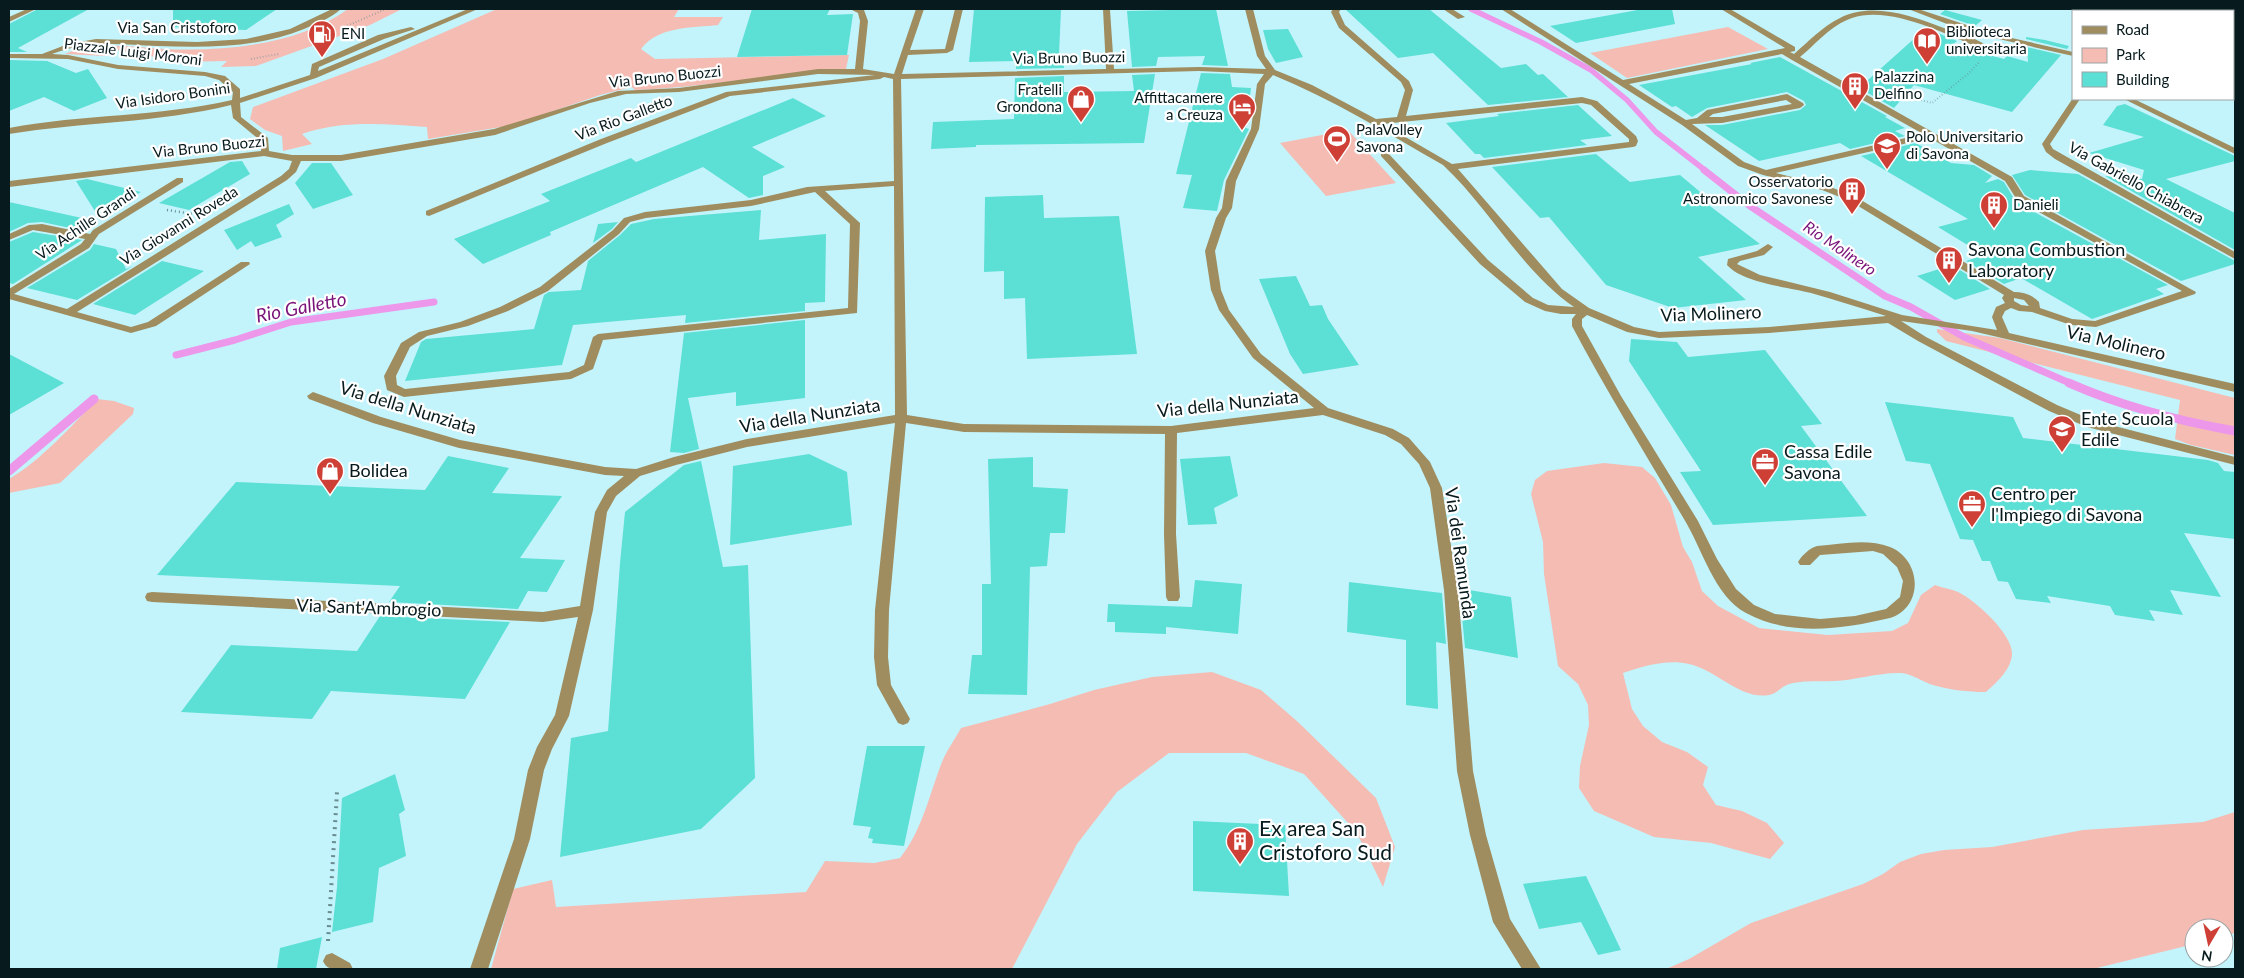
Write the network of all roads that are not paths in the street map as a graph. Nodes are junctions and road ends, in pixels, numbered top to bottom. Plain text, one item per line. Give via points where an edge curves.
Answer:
1 (32, 9) edge
2 (337, 9) edge
3 (474, 9) edge
4 (854, 9) edge
5 (920, 9) edge
6 (959, 9) edge
7 (1249, 9) edge
8 (1337, 9) edge
9 (1447, 9) edge
10 (1505, 9) edge
11 (1725, 9) edge
12 (1912, 9) edge
13 (1106, 10) edge
14 (1461, 17) dead end
15 (9, 20) edge
16 (1983, 46) dead end
17 (1783, 51) junction
18 (904, 53) junction
19 (2072, 54) edge
20 (42, 56) junction
21 (9, 58) edge
22 (1795, 58) junction
23 (9, 63) edge
24 (859, 70) junction
25 (1110, 71) junction
26 (1272, 72) junction
27 (897, 77) junction
28 (1622, 83) junction
29 (2075, 100) edge
30 (2130, 100) edge
31 (236, 102) junction
32 (1401, 119) junction
33 (1700, 120) junction
34 (1375, 122) junction
35 (1685, 123) junction
36 (9, 131) edge
37 (1931, 135) junction
38 (2235, 151) edge
39 (264, 153) junction
40 (1384, 154) dead end
41 (298, 158) junction
42 (1450, 167) junction
43 (1766, 173) junction
44 (180, 180) dead end
45 (899, 183) junction
46 (9, 184) edge
47 (818, 190) junction
48 (429, 213) dead end
49 (9, 237) edge
50 (91, 237) junction
51 (1768, 247) dead end
52 (2235, 256) edge
53 (245, 264) dead end
54 (9, 294) edge
55 (2011, 300) junction
56 (1585, 310) junction
57 (69, 312) junction
58 (1903, 318) junction
59 (1890, 320) junction
60 (2004, 335) junction
61 (2235, 388) edge
62 (313, 396) dead end
63 (1324, 411) junction
64 (901, 418) junction
65 (1171, 430) junction
66 (2235, 461) edge
67 (636, 473) junction
68 (1805, 562) dead end
69 (152, 597) dead end
70 (1173, 597) dead end
71 (586, 610) junction
72 (903, 719) dead end
73 (479, 969) edge
74 (1532, 969) edge

1 - 15 street
2 - 20 street, Via San Cristoforo via 308,24 247,42 207,45 104,41 72,45
3 - 31 street, Via Isidoro Bonini via 314,75
4 - 24 street via 861,12 864,21
5 - 18 street
6 - 18 street via 950,48 946,51
7 - 26 street via 1260,50
8 - 32 street via 1335,12 1342,26 1405,82 1409,90
9 - 14 street
10 - 28 street
11 - 17 street via 1792,49
12 - 19 street via 1967,29 2036,48
13 - 25 street
16 - 22 street via 1917,22 1873,12 1849,16 1837,23
17 - 22 street
17 - 28 street
18 - 27 street
20 - 21 street, Piazzale Luigi Moroni
20 - 31 street, Piazzale Luigi Moroni via 222,78 237,91
21 - 23 street, Piazzale Luigi Moroni
22 - 37 street
24 - 27 street, Via Bruno Buozzi
24 - 41 street, Via Bruno Buozzi via 679,90 620,93 521,126 480,135 341,158
25 - 26 street, Via Bruno Buozzi via 1236,69
25 - 27 street, Via Bruno Buozzi
26 - 34 street, Via Molinero via 1309,87
26 - 63 street, Via dei Ramunda via 1261,84 1255,129 1231,181 1227,208 1210,251 1212,269 1224,310 1257,356
27 - 45 street
27 - 48 street, Via Rio Galletto via 729,94
28 - 35 street
29 - 52 street, Via Gabriello Chiabrera via 2046,144 2049,150
30 - 38 street
31 - 36 street, Via Isidoro Bonini via 186,111 47,124
31 - 39 street via 236,118 264,140
32 - 34 street
32 - 42 street via 1582,100 1594,103 1634,141 1633,144
33 - 33 street via 1710,112 1786,97 1800,105 1722,120
33 - 35 street
34 - 42 street, Via Molinero
35 - 43 street via 1741,164
37 - 43 street
37 - 55 street via 2009,179 2020,198 2191,292 2096,324 2071,322 2032,309 2035,304 2022,296
39 - 41 street, Via Bruno Buozzi
39 - 46 street, Via Bruno Buozzi
40 - 56 street via 1484,262 1529,300 1546,308
41 - 57 street, Via Giovanni Roveda via 293,170 284,178
42 - 56 street, Via Molinero via 1558,291
43 - 55 street via 1825,188 1853,199
44 - 50 street, Via Achille Grandi
45 - 47 street
45 - 64 street
47 - 47 street via 627,220 544,289 504,309 464,324 423,334 405,345 390,376 391,387 404,393 571,375 589,367 598,337 853,310 855,223
49 - 50 street via 32,227 42,227
50 - 54 street, Via Achille Grandi via 85,246
51 - 58 street via 1753,256 1732,261 1732,265
53 - 57 street via 141,328 131,330
54 - 57 street
55 - 60 street via 2000,309 1997,317
56 - 59 street, Via Molinero via 1631,330 1659,335
56 - 68 street via 1577,319 1577,326 1615,396 1692,521 1730,593 1749,609 1773,619 1820,624 1890,613 1906,599 1910,581 1903,564 1888,551 1873,546 1817,551
58 - 59 street, Via Molinero
58 - 60 street, Via Molinero
59 - 66 street via 2053,408 2092,424
60 - 61 street, Via Molinero
62 - 67 street, Via della Nunziata via 377,420 459,444 605,472
63 - 65 street, Via della Nunziata
63 - 74 street, Via dei Ramunda via 1389,432 1405,441 1424,462 1436,488 1451,590 1465,771 1502,922
64 - 65 street, Via della Nunziata via 964,428
64 - 67 street, Via della Nunziata via 746,443 674,460
64 - 72 street via 882,610 881,657 884,685
65 - 70 street
67 - 71 street via 611,493 601,512
69 - 71 street, Via Sant'Ambrogio via 543,616
71 - 73 street via 562,716 544,747 536,770 522,839

